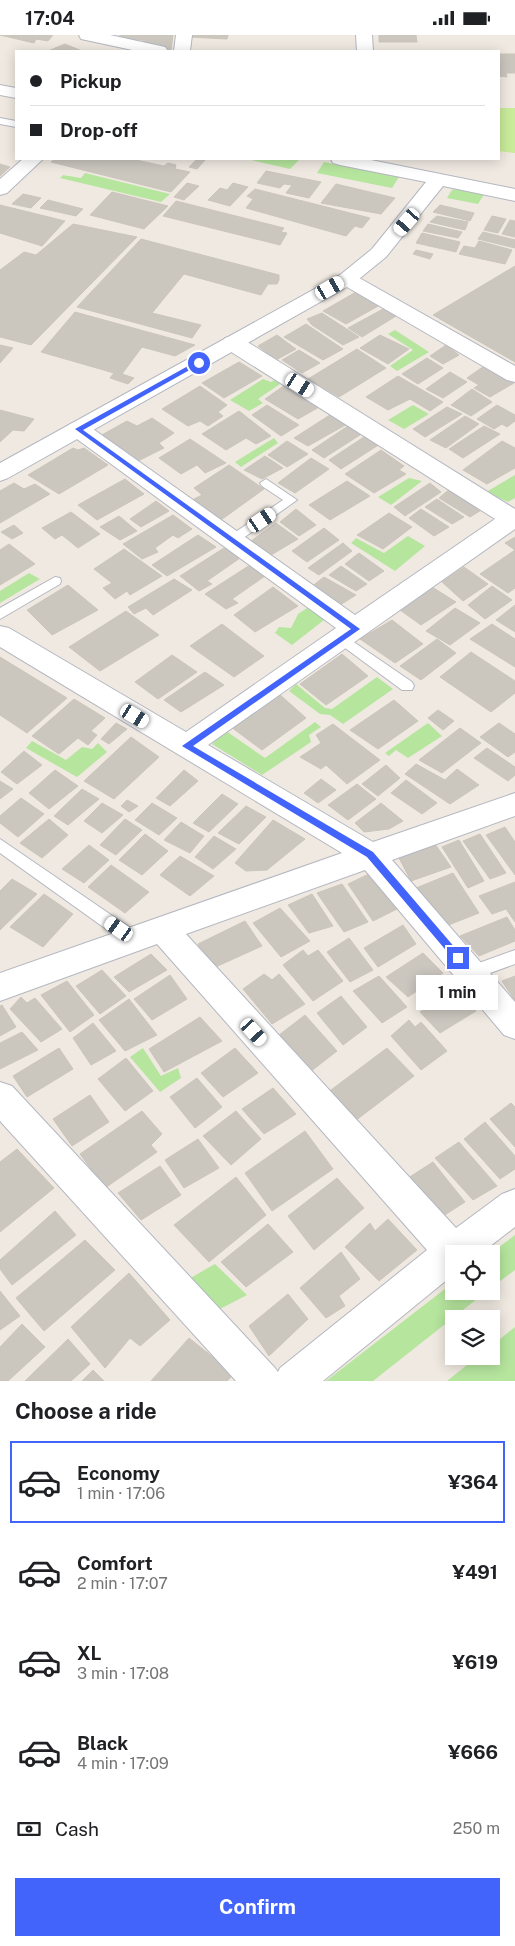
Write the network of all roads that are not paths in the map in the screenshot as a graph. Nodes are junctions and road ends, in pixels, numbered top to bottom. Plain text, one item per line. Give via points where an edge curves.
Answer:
1 (87, 35) edge
2 (184, 35) edge
3 (364, 35) edge
4 (154, 50) edge
5 (182, 50) edge
6 (365, 50) edge
7 (0, 90) edge
8 (15, 93) edge
9 (0, 121) edge
10 (15, 124) edge
11 (33, 160) edge
12 (350, 160) edge
13 (371, 162) edge
14 (439, 179) junction
15 (0, 189) edge
16 (515, 195) edge
17 (347, 279) junction
18 (234, 343) junction
19 (515, 375) edge
20 (78, 429) junction
21 (0, 473) edge
22 (266, 483) dead end
23 (514, 519) edge
24 (232, 540) junction
25 (55, 581) dead end
26 (0, 615) edge
27 (349, 634) junction
28 (0, 635) edge
29 (408, 686) dead end
30 (186, 746) junction
31 (515, 804) edge
32 (0, 845) edge
33 (370, 855) junction
34 (148, 934) junction
35 (515, 957) edge
36 (471, 973) junction
37 (0, 987) edge
38 (515, 1025) edge
39 (0, 1097) edge
40 (515, 1206) edge
41 (446, 1245) edge
42 (462, 1245) edge
43 (445, 1258) edge
44 (262, 1381) edge
45 (293, 1381) edge

1 - 4 street
2 - 5 street
3 - 6 street
7 - 8 street
9 - 10 lane
11 - 15 street
12 - 13 street
13 - 14 street
14 - 16 street
14 - 17 street via 379,253
17 - 18 street
17 - 19 street
18 - 20 street
18 - 23 street
20 - 21 street
20 - 24 street
22 - 24 lane via 291,500
23 - 27 street
24 - 27 street
25 - 26 lane
27 - 29 lane
27 - 30 street
28 - 30 street
30 - 33 street
31 - 33 street
32 - 34 lane
33 - 34 street
33 - 36 street
34 - 37 street
34 - 41 street
35 - 36 lane
36 - 38 street
39 - 44 street
40 - 42 street
43 - 45 street

